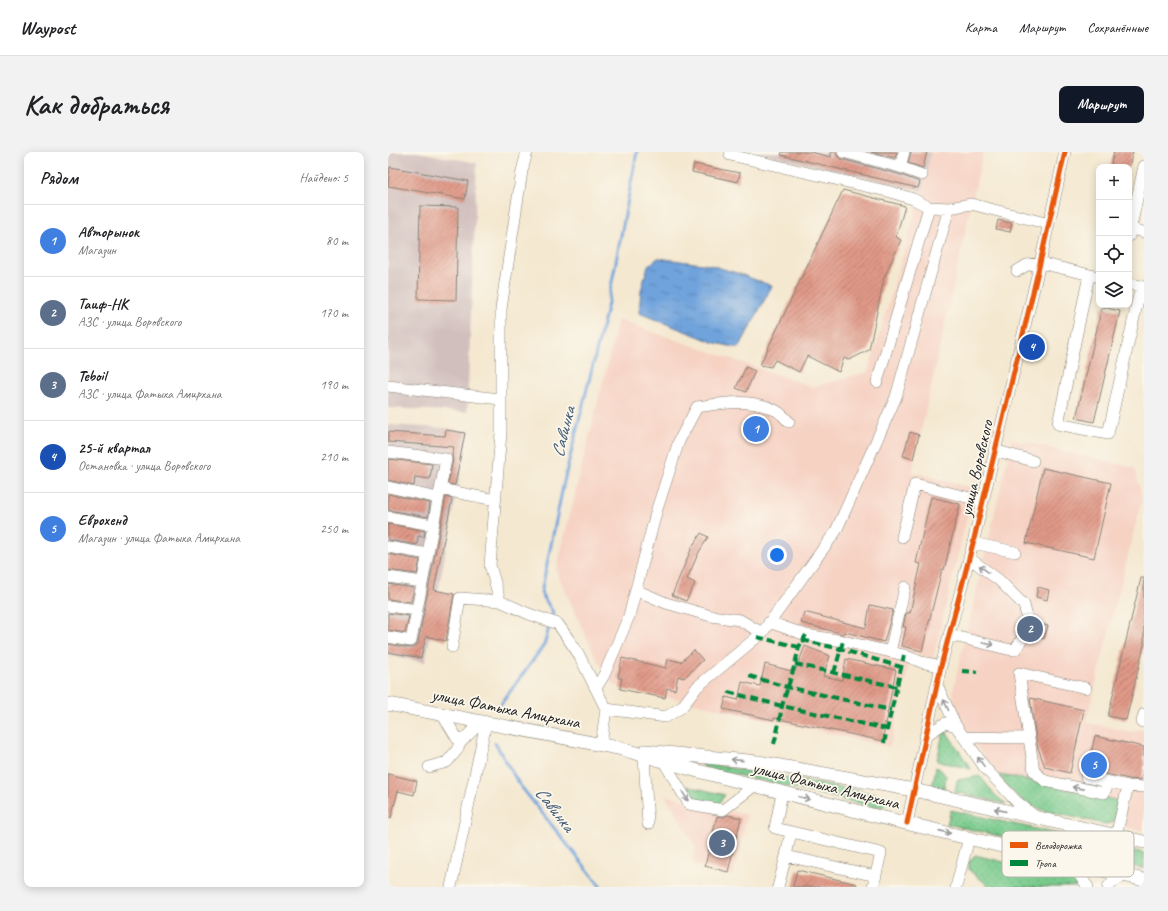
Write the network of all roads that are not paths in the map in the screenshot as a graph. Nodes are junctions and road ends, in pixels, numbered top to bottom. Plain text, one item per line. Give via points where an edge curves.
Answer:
1 (527, 152) edge
2 (843, 152) edge
3 (904, 152) edge
4 (1065, 152) edge
5 (730, 155) dead end
6 (868, 155) edge
7 (1144, 166) edge
8 (900, 167) junction
9 (922, 175) dead end
10 (929, 207) junction
11 (949, 208) junction
12 (1132, 223) edge
13 (1049, 224) junction
14 (1132, 232) edge
15 (1144, 232) edge
16 (1040, 263) junction
17 (1017, 271) dead end
18 (1094, 276) edge
19 (1132, 285) edge
20 (1142, 287) edge
21 (877, 382) dead end
22 (388, 386) edge
23 (500, 399) junction
24 (789, 422) dead end
25 (994, 450) junction
26 (388, 452) edge
27 (1033, 461) dead end
28 (388, 487) edge
29 (439, 493) junction
30 (495, 500) junction
31 (982, 501) junction
32 (388, 517) edge
33 (433, 526) junction
34 (902, 537) dead end
35 (973, 543) junction
36 (388, 547) edge
37 (1015, 552) dead end
38 (428, 554) junction
39 (969, 558) junction
40 (388, 577) edge
41 (422, 582) junction
42 (905, 587) dead end
43 (636, 590) junction
44 (500, 601) junction
45 (388, 606) edge
46 (417, 610) junction
47 (769, 622) junction
48 (762, 633) junction
49 (950, 635) junction
50 (388, 638) edge
51 (452, 647) dead end
52 (890, 652) junction
53 (941, 666) junction
54 (937, 685) junction
55 (596, 688) junction
56 (1086, 688) dead end
57 (388, 704) edge
58 (606, 709) junction
59 (442, 714) junction
60 (1144, 714) edge
61 (1144, 722) edge
62 (483, 723) junction
63 (956, 726) junction
64 (925, 736) junction
65 (964, 737) junction
66 (1029, 738) junction
67 (460, 743) junction
68 (601, 745) junction
69 (618, 748) junction
70 (644, 756) junction
71 (664, 762) junction
72 (429, 767) dead end
73 (1086, 777) dead end
74 (1109, 782) junction
75 (754, 786) junction
76 (1128, 786) junction
77 (1144, 787) edge
78 (914, 790) junction
79 (782, 793) junction
80 (1038, 819) junction
81 (906, 823) junction
82 (648, 824) dead end
83 (1093, 831) edge
84 (1117, 831) edge
85 (791, 832) junction
86 (969, 838) junction
87 (1134, 840) edge
88 (1144, 842) edge
89 (1002, 846) edge
90 (786, 856) junction
91 (876, 876) junction
92 (1081, 877) edge
93 (1122, 877) edge
94 (1133, 877) edge
95 (1144, 880) edge
96 (451, 887) edge
97 (778, 887) edge
98 (873, 887) edge
99 (956, 887) edge
100 (1088, 887) edge
101 (1108, 887) edge

1 - 23 street via 501,309
2 - 6 street
3 - 8 street
4 - 13 street, улица Воровского
5 - 10 street via 890,192
6 - 8 street
7 - 12 street
8 - 9 street
10 - 11 street
10 - 21 street
11 - 13 street via 971,204
11 - 47 street via 896,397 836,531
13 - 16 street, улица Воровского
14 - 15 street
16 - 17 street via 1026,265
16 - 18 street
16 - 25 street, улица Воровского
18 - 20 street via 1058,424 1108,434
19 - 20 street
22 - 23 street
23 - 30 street via 501,433
24 - 43 street via 776,410 754,403 697,407 680,441 657,509
25 - 27 street
25 - 31 street, улица Воровского
26 - 29 street via 446,459
28 - 29 street
29 - 30 street
29 - 33 street
30 - 44 street via 490,564
31 - 34 street via 915,484
31 - 35 street, улица Воровского
32 - 33 street
33 - 38 street
35 - 37 street
35 - 39 street, улица Воровского
36 - 38 street
38 - 41 street
39 - 49 street, улица Воровского
49 -> 39 street via 1015,650 1022,639 1027,617 1024,605 999,580
40 - 41 street
41 - 46 street
42 - 52 street
43 - 48 street via 666,603 711,616 740,620
43 - 55 street via 629,616
44 - 51 street via 460,598
44 - 55 street via 558,624 578,652
45 - 46 street
46 - 50 street via 411,641
47 - 48 street
47 - 52 street via 806,635 843,640
48 - 58 street via 697,686 682,707 666,717
49 - 53 street, улица Воровского
52 - 53 street
53 - 54 street, улица Воровского
63 -> 54 street
54 - 64 street, улица Воровского
55 - 58 street
56 - 66 street via 1019,673
57 - 59 main road, улица Фатыха Амирхана
58 - 68 street
59 - 62 main road, улица Фатыха Амирхана
59 - 67 street
60 - 61 street
62 - 67 street
62 - 68 main road, улица Фатыха Амирхана
62 - 96 street
63 - 64 street via 945,723
63 - 65 street
64 - 78 street, улица Воровского
65 - 66 street
80 -> 65 street via 1000,785
74 -> 66 street via 1104,793 1045,780 1034,771
67 - 72 street via 447,762
68 - 69 main road, улица Фатыха Амирхана
69 - 70 main road, улица Фатыха Амирхана
78 -> 69 main road, улица Фатыха Амирхана via 758,762
70 - 71 main road, улица Фатыха Амирхана
70 - 82 street
71 - 75 main road, улица Фатыха Амирхана
71 -> 75 street via 689,804 723,810
73 - 74 street
74 - 76 street
75 - 79 main road, улица Фатыха Амирхана
76 - 77 street
76 - 84 street
80 -> 78 main road, улица Фатыха Амирхана
78 - 81 street, улица Воровского
79 -> 81 main road, улица Фатыха Амирхана
79 - 85 street via 774,828
80 - 83 main road, улица Фатыха Амирхана
81 -> 86 main road, улица Фатыха Амирхана
85 - 90 street
85 - 91 street via 881,853
86 - 89 main road, улица Фатыха Амирхана
86 - 99 street
87 - 88 main road, улица Фатыха Амирхана
90 - 91 street
90 - 97 street
91 - 98 street
92 - 100 street
93 - 101 street
94 - 95 main road, улица Фатыха Амирхана

